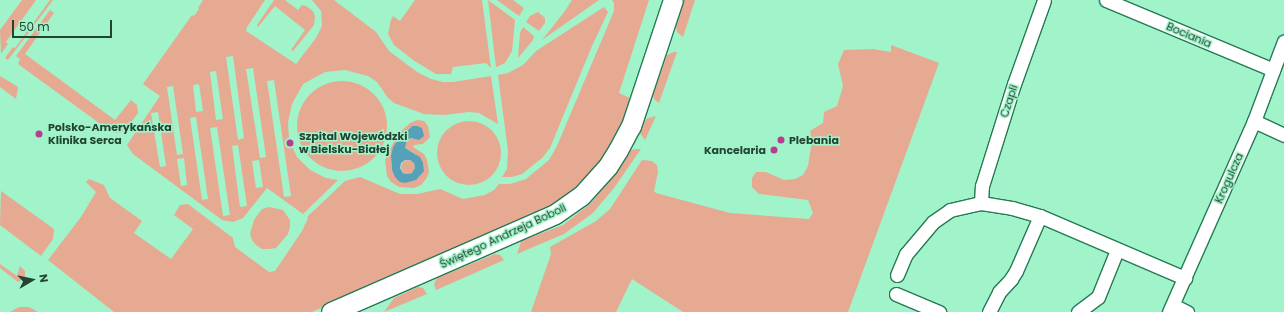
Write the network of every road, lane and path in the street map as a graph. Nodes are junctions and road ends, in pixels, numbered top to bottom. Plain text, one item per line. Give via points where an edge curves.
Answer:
1 (673, 0) edge
2 (1044, 0) edge
3 (1106, 0) edge
4 (1121, 3) edge
5 (1284, 41) edge
6 (1272, 70) junction
7 (1254, 121) junction
8 (1284, 135) edge
9 (981, 203) junction
10 (1040, 216) junction
11 (1117, 250) junction
12 (897, 275) dead end
13 (1184, 278) junction
14 (896, 294) dead end
15 (1171, 308) edge
16 (331, 312) edge
17 (939, 312) edge
18 (989, 312) edge
19 (1078, 312) edge
20 (1187, 312) edge

1 - 16 street, Świętego Andrzeja Boboli via 631,126 608,166 581,196 555,214
2 - 9 street, Czapli via 982,186
3 - 4 street, Bociania
4 - 6 street, Bociania
5 - 6 street, Krogulcza
6 - 7 street, Krogulcza
7 - 8 street
7 - 13 street, Krogulcza
9 - 10 street
9 - 12 street via 950,210 933,222 906,254
10 - 11 street
10 - 18 street via 1016,271 999,292
11 - 13 street
11 - 19 street via 1098,297
13 - 15 street, Krogulcza
14 - 17 street
15 - 20 street

